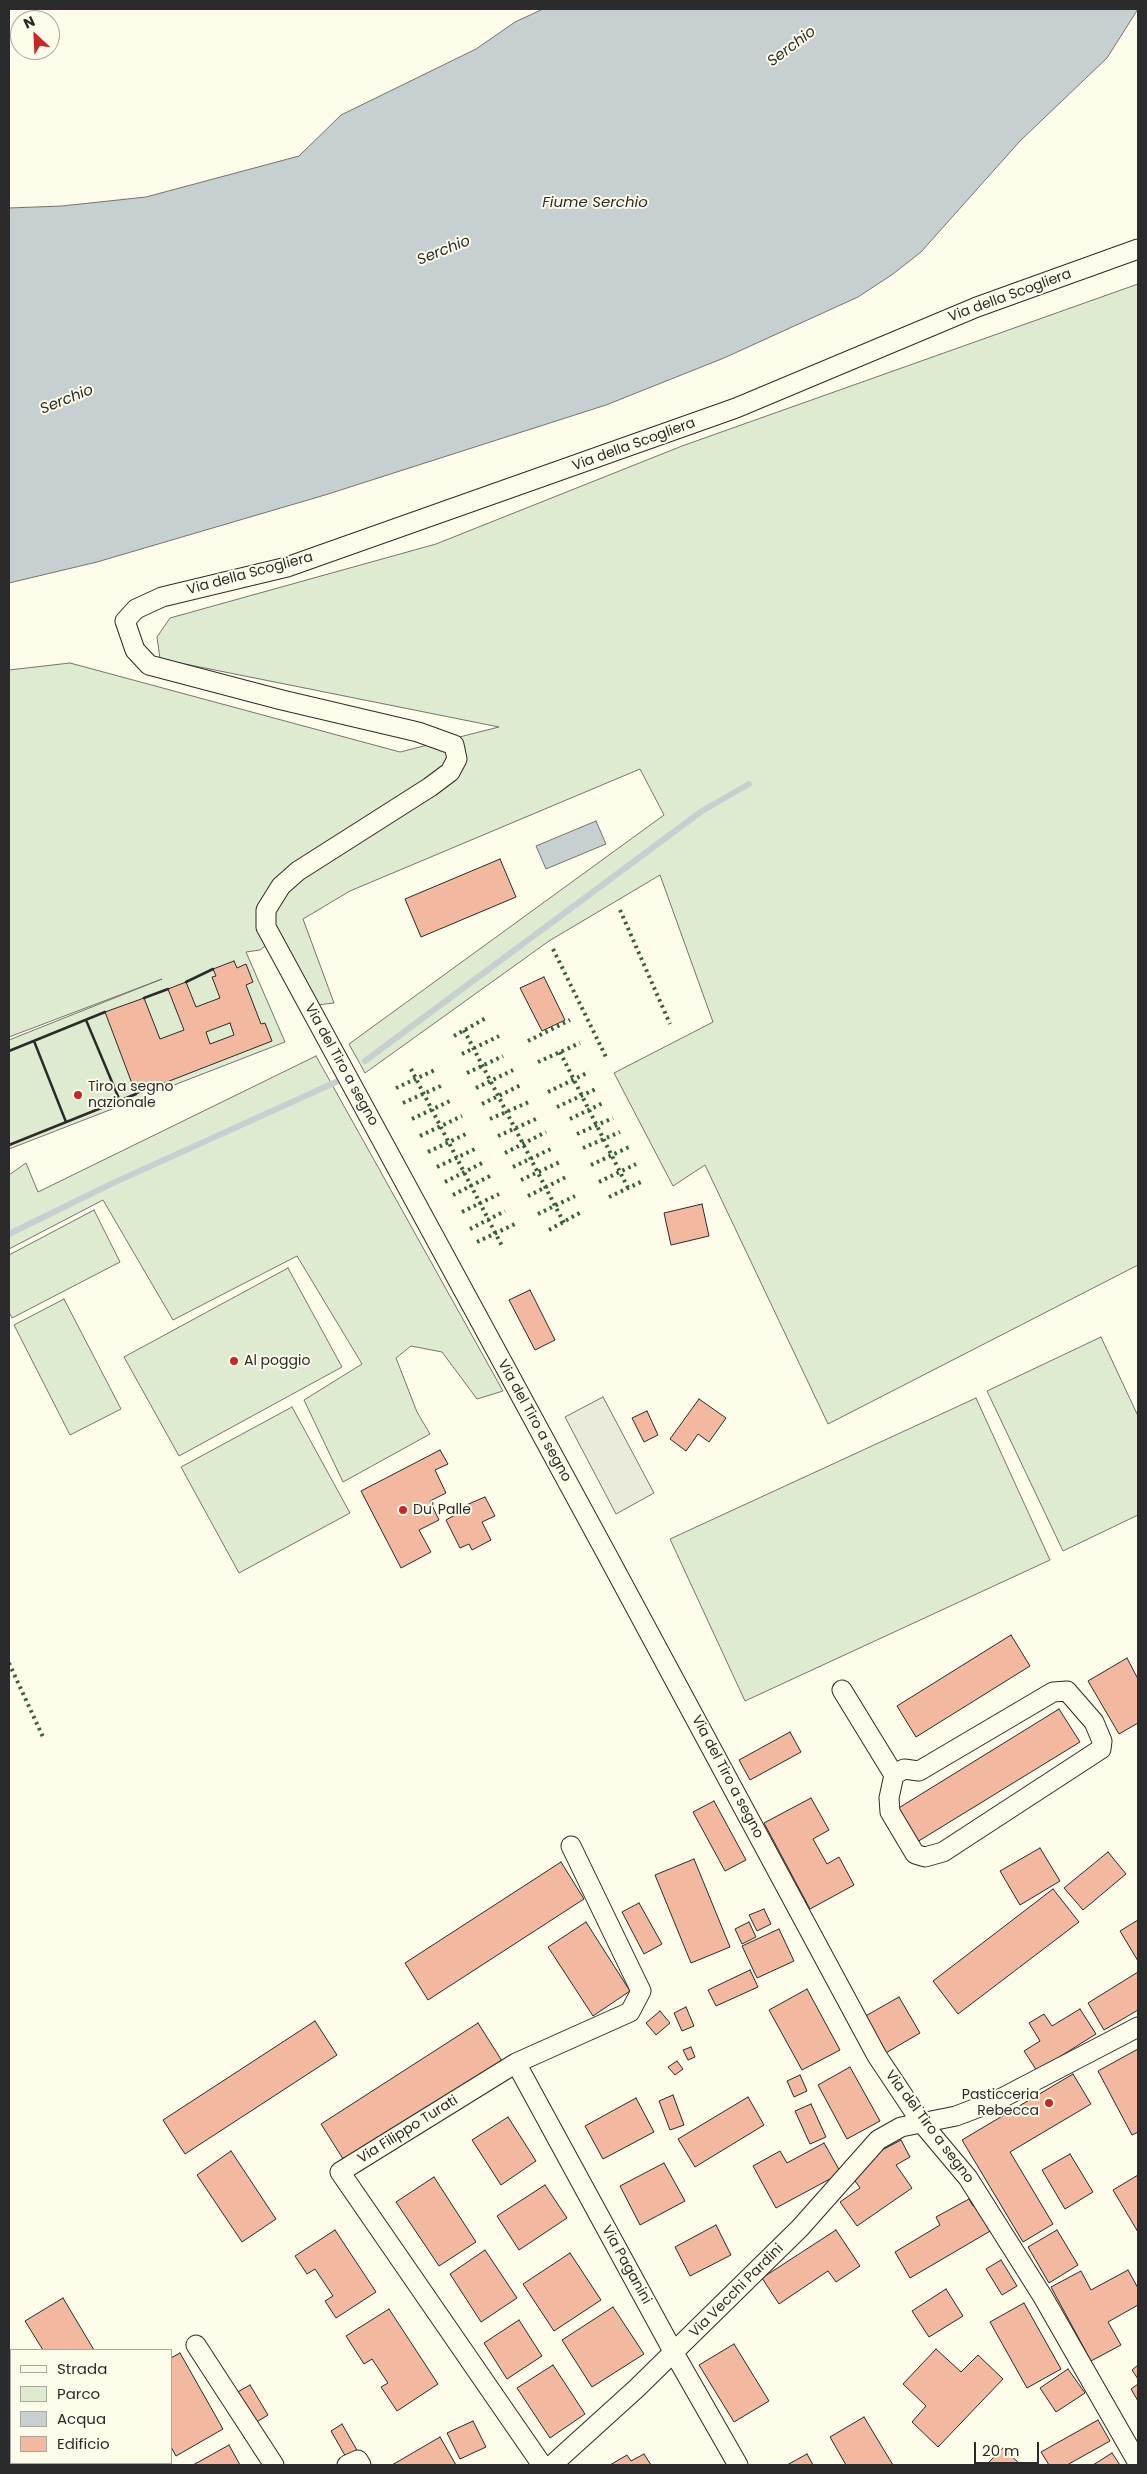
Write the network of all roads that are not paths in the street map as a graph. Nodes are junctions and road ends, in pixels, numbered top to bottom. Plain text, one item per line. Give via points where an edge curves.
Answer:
1 (1138, 249) edge
2 (125, 621) joint
3 (842, 1690) dead end
4 (894, 1775) junction
5 (571, 1846) dead end
6 (1138, 2027) edge
7 (516, 2063) junction
8 (922, 2122) junction
9 (196, 2345) dead end
10 (674, 2353) junction
11 (1138, 2463) edge
12 (274, 2465) edge
13 (347, 2465) edge
14 (362, 2465) edge
15 (542, 2465) edge
16 (552, 2465) edge
17 (738, 2465) edge

1 - 2 street, Via della Scogliera via 977,306 727,412 287,567 162,597 136,609
2 - 8 street, Via del Tiro a segno via 135,650 149,664 418,732 454,745 457,759 450,772 280,886 266,910 266,927 877,2056
3 - 4 street
4 - 4 street via 890,1812 916,1854 925,1857 943,1852 1101,1749 1102,1741 1094,1722 1068,1691 1052,1692 919,1771 904,1769
5 - 7 street, Via Filippo Turati via 641,1991 630,2012
6 - 8 street, Via Vecchi Pardini via 998,2100 966,2113
7 - 10 street, Via Paganini
7 - 15 street, Via Filippo Turati via 340,2172
8 - 10 street, Via Vecchi Pardini via 901,2127 878,2140 800,2228
8 - 11 street, Via del Tiro a segno via 968,2178 1033,2281
9 - 12 street
10 - 16 street, Via Vecchi Pardini
10 - 17 street, Via Paganini
13 - 14 street via 358,2460

